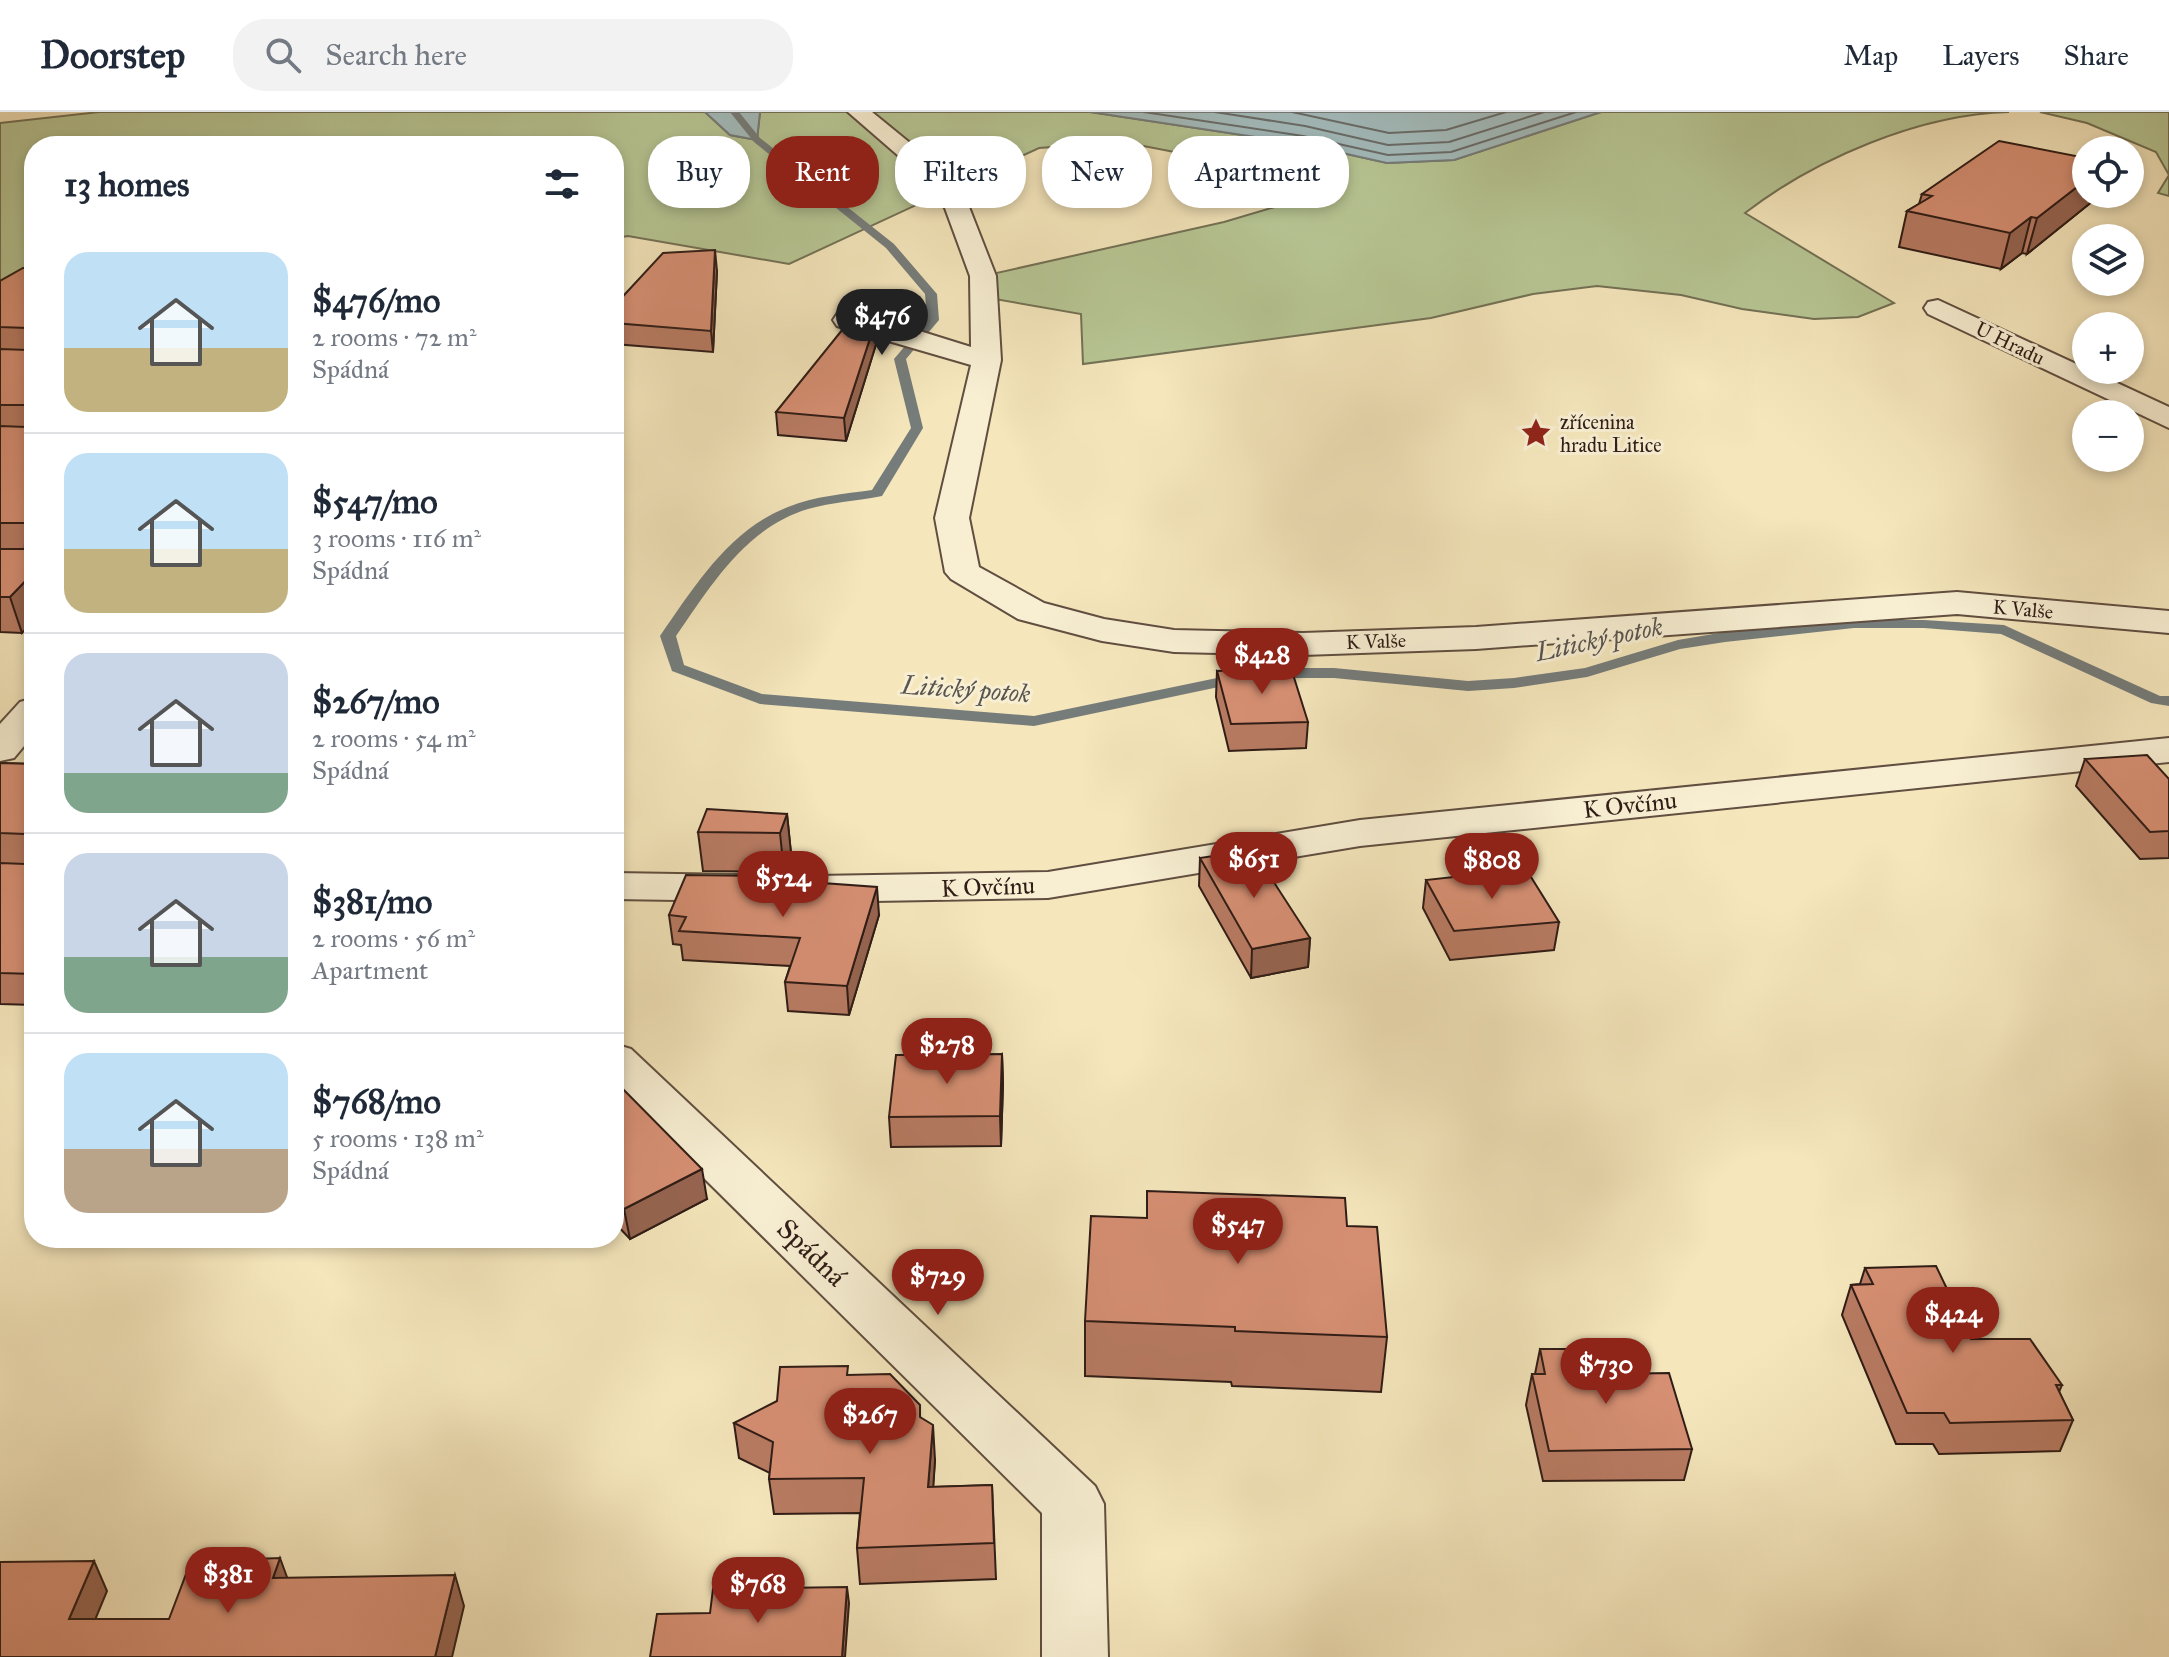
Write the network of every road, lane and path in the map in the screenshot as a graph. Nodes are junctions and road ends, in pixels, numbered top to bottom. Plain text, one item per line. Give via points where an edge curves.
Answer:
1 (859, 112) edge
2 (1938, 308) dead end
3 (849, 317) edge
4 (986, 360) junction
5 (2169, 419) edge
6 (2169, 622) edge
7 (24, 721) edge
8 (0, 749) edge
9 (2169, 750) edge
10 (0, 757) edge
11 (24, 758) edge
12 (624, 886) edge
13 (624, 1070) edge
14 (1075, 1657) edge

1 - 4 street, K Valše via 924,166 957,207 983,276
2 - 5 street, U Hradu
3 - 4 street
4 - 6 street, K Valše via 952,518 963,572 1031,611 1102,630 1174,641 1319,644 1492,637 1957,603
7 - 8 street
9 - 12 street, K Ovčínu via 1360,833 1048,885 902,890
10 - 11 street
13 - 14 street, Spádná via 1073,1504

